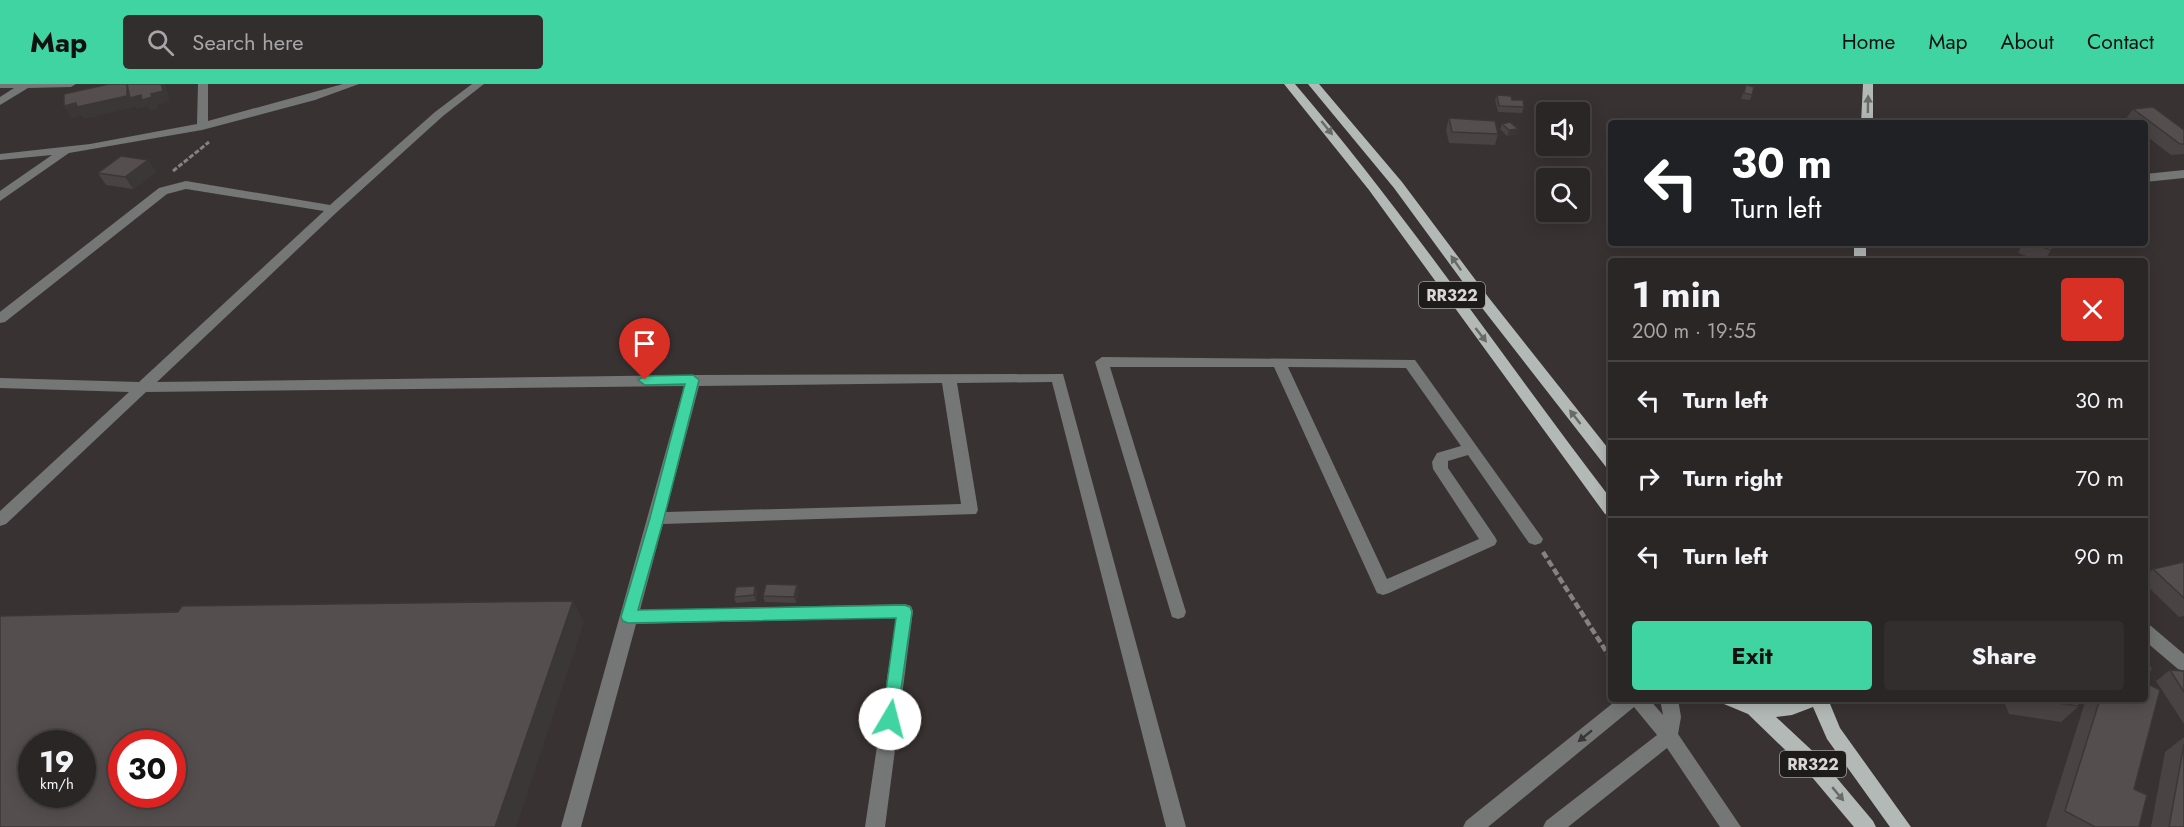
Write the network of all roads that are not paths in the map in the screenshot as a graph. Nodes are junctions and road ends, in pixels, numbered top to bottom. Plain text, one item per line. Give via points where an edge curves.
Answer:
1 (70, 84) edge
2 (203, 84) edge
3 (354, 84) edge
4 (479, 84) edge
5 (1289, 84) edge
6 (1313, 84) edge
7 (1868, 84) edge
8 (0, 85) edge
9 (24, 86) junction
10 (0, 102) edge
11 (1868, 120) edge
12 (202, 127) junction
13 (64, 152) junction
14 (0, 156) edge
15 (2184, 174) edge
16 (2148, 178) edge
17 (0, 197) edge
18 (333, 209) junction
19 (0, 319) edge
20 (1279, 362) junction
21 (693, 380) junction
22 (950, 380) junction
23 (0, 383) edge
24 (143, 387) junction
25 (1471, 449) junction
26 (1608, 459) edge
27 (1608, 506) edge
28 (657, 518) junction
29 (0, 520) edge
30 (1535, 538) road end
31 (1178, 612) dead end
32 (628, 617) junction
33 (2148, 634) edge
34 (2184, 664) edge
35 (1627, 702) edge
36 (1641, 702) edge
37 (1670, 702) edge
38 (1739, 702) edge
39 (1804, 702) edge
40 (1820, 702) edge
41 (1754, 707) junction
42 (1669, 736) junction
43 (571, 827) edge
44 (875, 827) edge
45 (1176, 827) edge
46 (1473, 827) edge
47 (1553, 827) edge
48 (1731, 827) edge
49 (1866, 827) edge
50 (1901, 827) edge

1 - 9 street
2 - 12 street
3 - 12 street
4 - 18 street via 439,114
5 -> 27 main road, RR322 via 1389,208
26 -> 6 main road, RR322 via 1398,185
11 -> 7 main road
8 - 9 street
9 - 10 street
12 - 13 street
13 - 14 street
13 - 17 street
15 - 16 street
18 - 19 street via 176,186 163,191
18 - 24 street
20 - 25 street via 1410,363
20 - 25 street via 1383,588 1488,541 1441,469 1442,458
20 - 31 street via 1102,362
21 - 22 street
21 - 24 street
21 - 28 street
22 - 28 street via 970,510
22 - 45 street via 1058,377
23 - 24 street
24 - 29 street
25 - 30 street
28 - 32 street
32 - 43 street
32 - 44 street via 904,612
33 - 34 street
35 -> 46 street
36 - 42 street
37 - 42 street
38 - 41 main road, RR322
39 - 41 main road, RR322 via 1791,708
40 - 50 main road, RR322 via 1833,733
41 -> 49 main road, RR322 via 1813,764
42 - 47 street
42 - 48 street

